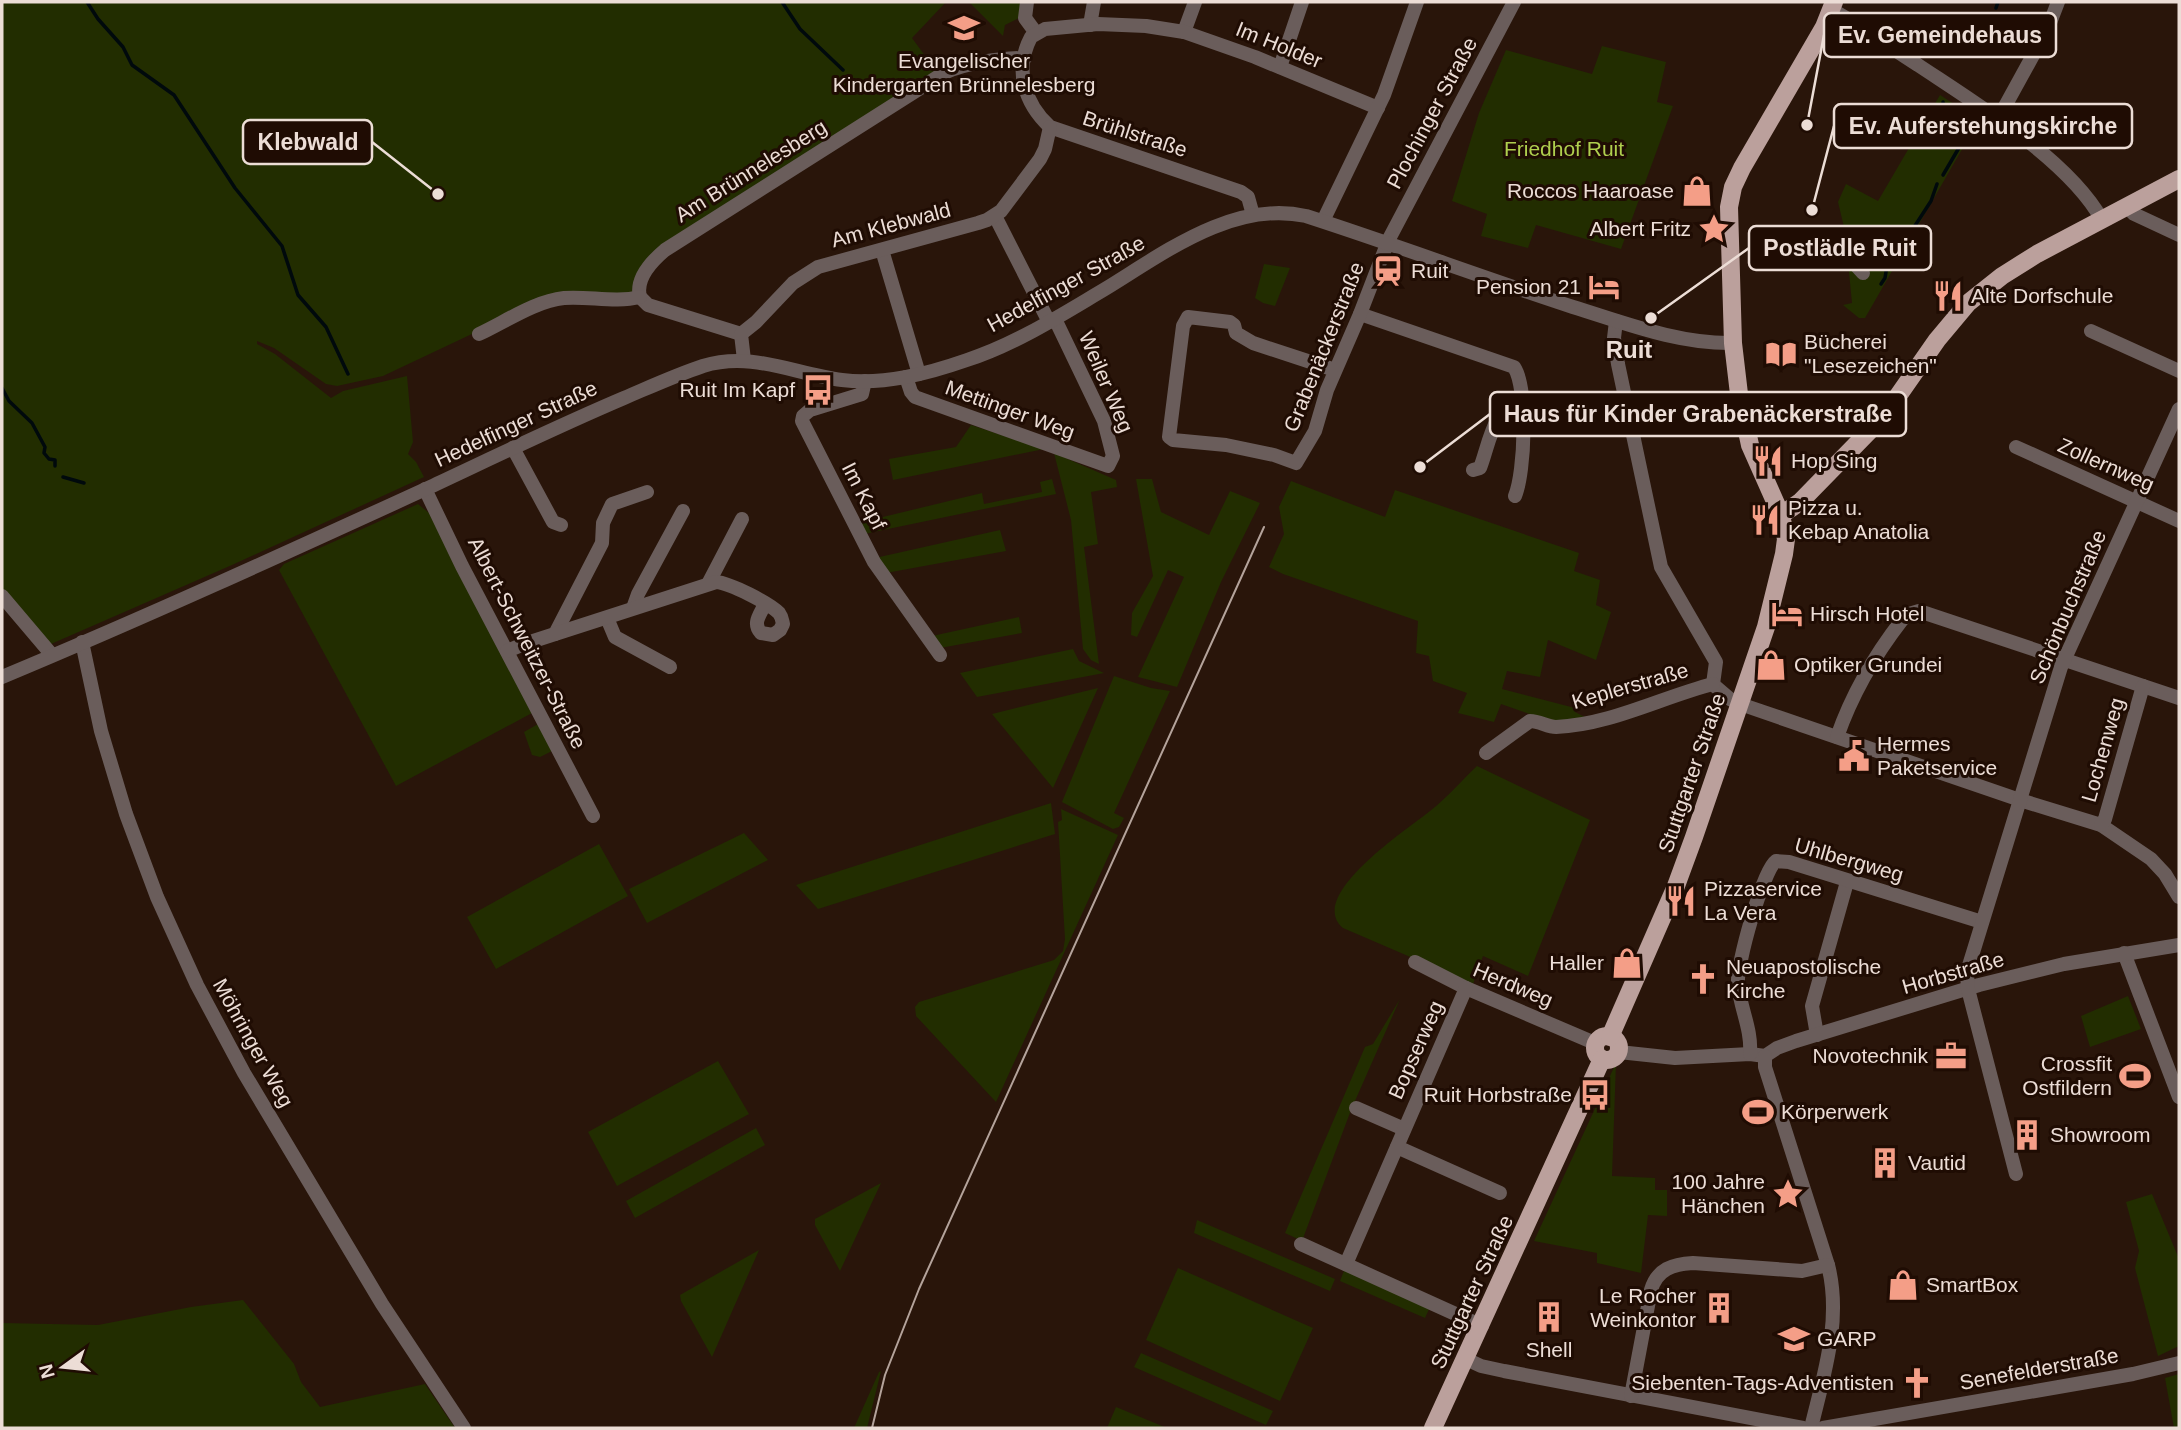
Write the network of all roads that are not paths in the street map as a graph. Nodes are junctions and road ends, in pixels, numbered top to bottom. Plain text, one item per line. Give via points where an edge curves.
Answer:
1 (1027, 2) edge
2 (1094, 2) edge
3 (1195, 2) edge
4 (1302, 2) edge
5 (1418, 2) edge
6 (1514, 2) edge
7 (2057, 4) edge
8 (1833, 6) edge
9 (1090, 25) junction
10 (1184, 32) junction
11 (1036, 33) junction
12 (1025, 58) junction
13 (1280, 66) junction
14 (1378, 108) junction
15 (1998, 119) junction
16 (1050, 127) junction
17 (2179, 179) edge
18 (2127, 207) junction
19 (1253, 215) junction
20 (995, 216) junction
21 (2102, 220) junction
22 (1323, 221) junction
23 (2179, 234) edge
24 (1856, 242) dead end
25 (1387, 244) junction
26 (882, 250) junction
27 (1875, 256) dead end
28 (640, 297) junction
29 (1360, 314) junction
30 (1052, 320) junction
31 (1616, 321) junction
32 (2091, 331) dead end
33 (479, 334) dead end
34 (741, 334) junction
35 (1733, 343) junction
36 (744, 360) junction
37 (1335, 370) junction
38 (2179, 371) edge
39 (912, 375) junction
40 (865, 382) junction
41 (1521, 400) junction
42 (2179, 409) edge
43 (2016, 447) dead end
44 (513, 448) junction
45 (1111, 463) joint
46 (1473, 470) dead end
47 (425, 489) junction
48 (647, 492) dead end
49 (1515, 496) dead end
50 (2137, 502) junction
51 (683, 511) dead end
52 (1781, 515) junction
53 (742, 519) dead end
54 (2179, 521) edge
55 (561, 525) dead end
56 (708, 584) junction
57 (2, 596) edge
58 (765, 604) dead end
59 (633, 608) junction
60 (607, 618) junction
61 (555, 634) junction
62 (82, 642) junction
63 (508, 651) junction
64 (52, 655) junction
65 (940, 655) dead end
66 (2065, 659) junction
67 (670, 667) dead end
68 (2, 677) edge
69 (1713, 684) junction
70 (2143, 687) junction
71 (2179, 698) edge
72 (1739, 704) junction
73 (1837, 737) junction
74 (1486, 753) dead end
75 (2020, 800) junction
76 (593, 816) dead end
77 (2101, 825) junction
78 (1847, 882) junction
79 (2179, 897) edge
80 (1982, 922) junction
81 (2179, 944) edge
82 (2124, 953) junction
83 (1415, 962) dead end
84 (1466, 988) junction
85 (1968, 989) junction
86 (1817, 1035) junction
87 (1607, 1048) junction
88 (1750, 1054) junction
89 (1765, 1056) junction
90 (2179, 1097) edge
91 (1356, 1108) dead end
92 (1404, 1129) junction
93 (1397, 1147) junction
94 (2016, 1174) dead end
95 (1500, 1193) dead end
96 (1301, 1244) dead end
97 (1346, 1264) junction
98 (1828, 1265) junction
99 (1482, 1326) junction
100 (1466, 1359) junction
101 (2179, 1363) edge
102 (1631, 1395) junction
103 (464, 1428) edge
104 (1433, 1428) edge
105 (1803, 1428) edge
106 (1811, 1428) edge
107 (1823, 1428) edge

1 - 11 street via 1025,18
2 - 9 street
3 - 10 street
4 - 13 street
5 - 14 street
6 - 25 street, Plochinger Straße
7 - 15 street
8 - 15 street
8 - 35 main road, Stuttgarter Straße via 1733,187 1728,217
9 - 10 street, Im Holder
9 - 11 street, Im Holder
10 - 13 street, Im Holder
11 - 12 street, Brühlstraße
12 - 16 street, Brühlstraße via 1022,78 1026,93
12 - 28 street, Am Brünnelesberg via 947,72 665,250 642,276
13 - 14 street, Im Holder
14 - 22 street
15 - 21 street via 2060,170
16 - 19 street, Brühlstraße via 1241,192 1248,197
16 - 20 street via 1040,159
17 - 18 main road
18 - 21 main road
18 - 23 street
19 - 22 street, Hedelfinger Straße via 1286,212
19 - 30 street, Hedelfinger Straße via 1200,233
20 - 26 street, Am Klebwald
20 - 30 street, Weiler Weg
21 - 52 main road via 2021,264 1968,303 1884,416 1800,502
22 - 25 street, Hedelfinger Straße
24 - 27 street via 1852,265
25 - 29 street, Grabenäckerstraße
25 - 31 street, Hedelfinger Straße
26 - 34 street, Am Klebwald via 808,272
26 - 39 street
28 - 33 street via 556,300
28 - 34 street via 648,305
29 - 37 street, Grabenäckerstraße
29 - 41 street via 1510,365 1518,374
30 - 39 street, Hedelfinger Straße via 971,359
30 - 45 street, Weiler Weg via 1104,421
31 - 35 street, Hedelfinger Straße via 1682,339
31 - 69 street via 1614,338 1626,406 1661,567 1716,662
32 - 38 street
34 - 36 street
35 - 52 main road, Stuttgarter Straße via 1748,439
36 - 40 street, Hedelfinger Straße
36 - 44 street, Hedelfinger Straße via 696,369
37 - 37 street, Grabenäckerstraße via 1253,343 1230,322 1190,316 1184,319 1169,437 1234,446 1296,463 1315,431
39 - 40 street, Hedelfinger Straße
39 - 45 street, Mettinger Weg via 915,397 1101,466
40 - 65 street, Im Kapf via 862,394 810,410 802,421 872,558
41 - 46 street via 1499,418 1480,468
41 - 49 street via 1520,484
42 - 50 street, Schönbuchstraße
43 - 50 street, Zollernweg
44 - 47 street, Hedelfinger Straße
44 - 55 street via 552,521
47 - 62 street, Hedelfinger Straße
47 - 63 street, Albert-Schweitzer-Straße
48 - 61 street via 612,504 603,523 602,543
50 - 54 street, Zollernweg
50 - 66 street, Schönbuchstraße
51 - 59 street
52 - 72 main road, Stuttgarter Straße via 1786,539 1782,569
53 - 56 street
56 - 58 street via 729,585
56 - 59 street
57 - 64 street
59 - 60 street
60 - 61 street
60 - 67 street via 615,637
61 - 63 street
62 - 64 street, Hedelfinger Straße
62 - 103 street, Möhringer Weg via 101,731 126,814 197,985 254,1091 382,1304
63 - 76 street, Albert-Schweitzer-Straße
64 - 68 street, Hedelfinger Straße
66 - 70 street
66 - 73 street via 1914,612 1899,624 1865,674
66 - 75 street, Schönbuchstraße
69 - 72 street
69 - 74 street, Keplerstraße via 1607,718 1554,727 1530,721
70 - 71 street
70 - 77 street, Lochenweg
72 - 73 street
72 - 87 main road, Stuttgarter Straße via 1676,886
73 - 75 street
75 - 77 street
75 - 80 street, Schönbuchstraße
77 - 79 street via 2151,859
78 - 80 street, Uhlbergweg
78 - 86 street via 1812,1006
78 - 88 street, Uhlbergweg via 1782,861 1768,870 1737,977 1750,1032
80 - 85 street, Schönbuchstraße via 1967,972
81 - 82 street, Horbstraße
82 - 85 street, Horbstraße
82 - 90 street
83 - 84 street, Herdweg
84 - 87 street, Herdweg
84 - 92 street, Bopserweg
85 - 86 street, Horbstraße
85 - 94 street
86 - 89 street, Horbstraße
87 - 88 street via 1675,1058
87 - 99 main road, Stuttgarter Straße
88 - 89 street
89 - 98 street
91 - 92 street, Bopserweg
92 - 93 street, Bopserweg
93 - 95 street
93 - 97 street, Bopserweg
96 - 97 street
97 - 99 street
98 - 102 street via 1802,1271 1693,1263 1662,1271 1651,1290
98 - 106 street via 1833,1319
99 - 100 main road, Stuttgarter Straße
100 - 102 street via 1481,1366
100 - 104 main road, Stuttgarter Straße
101 - 107 street, Senefelderstraße
102 - 105 street

